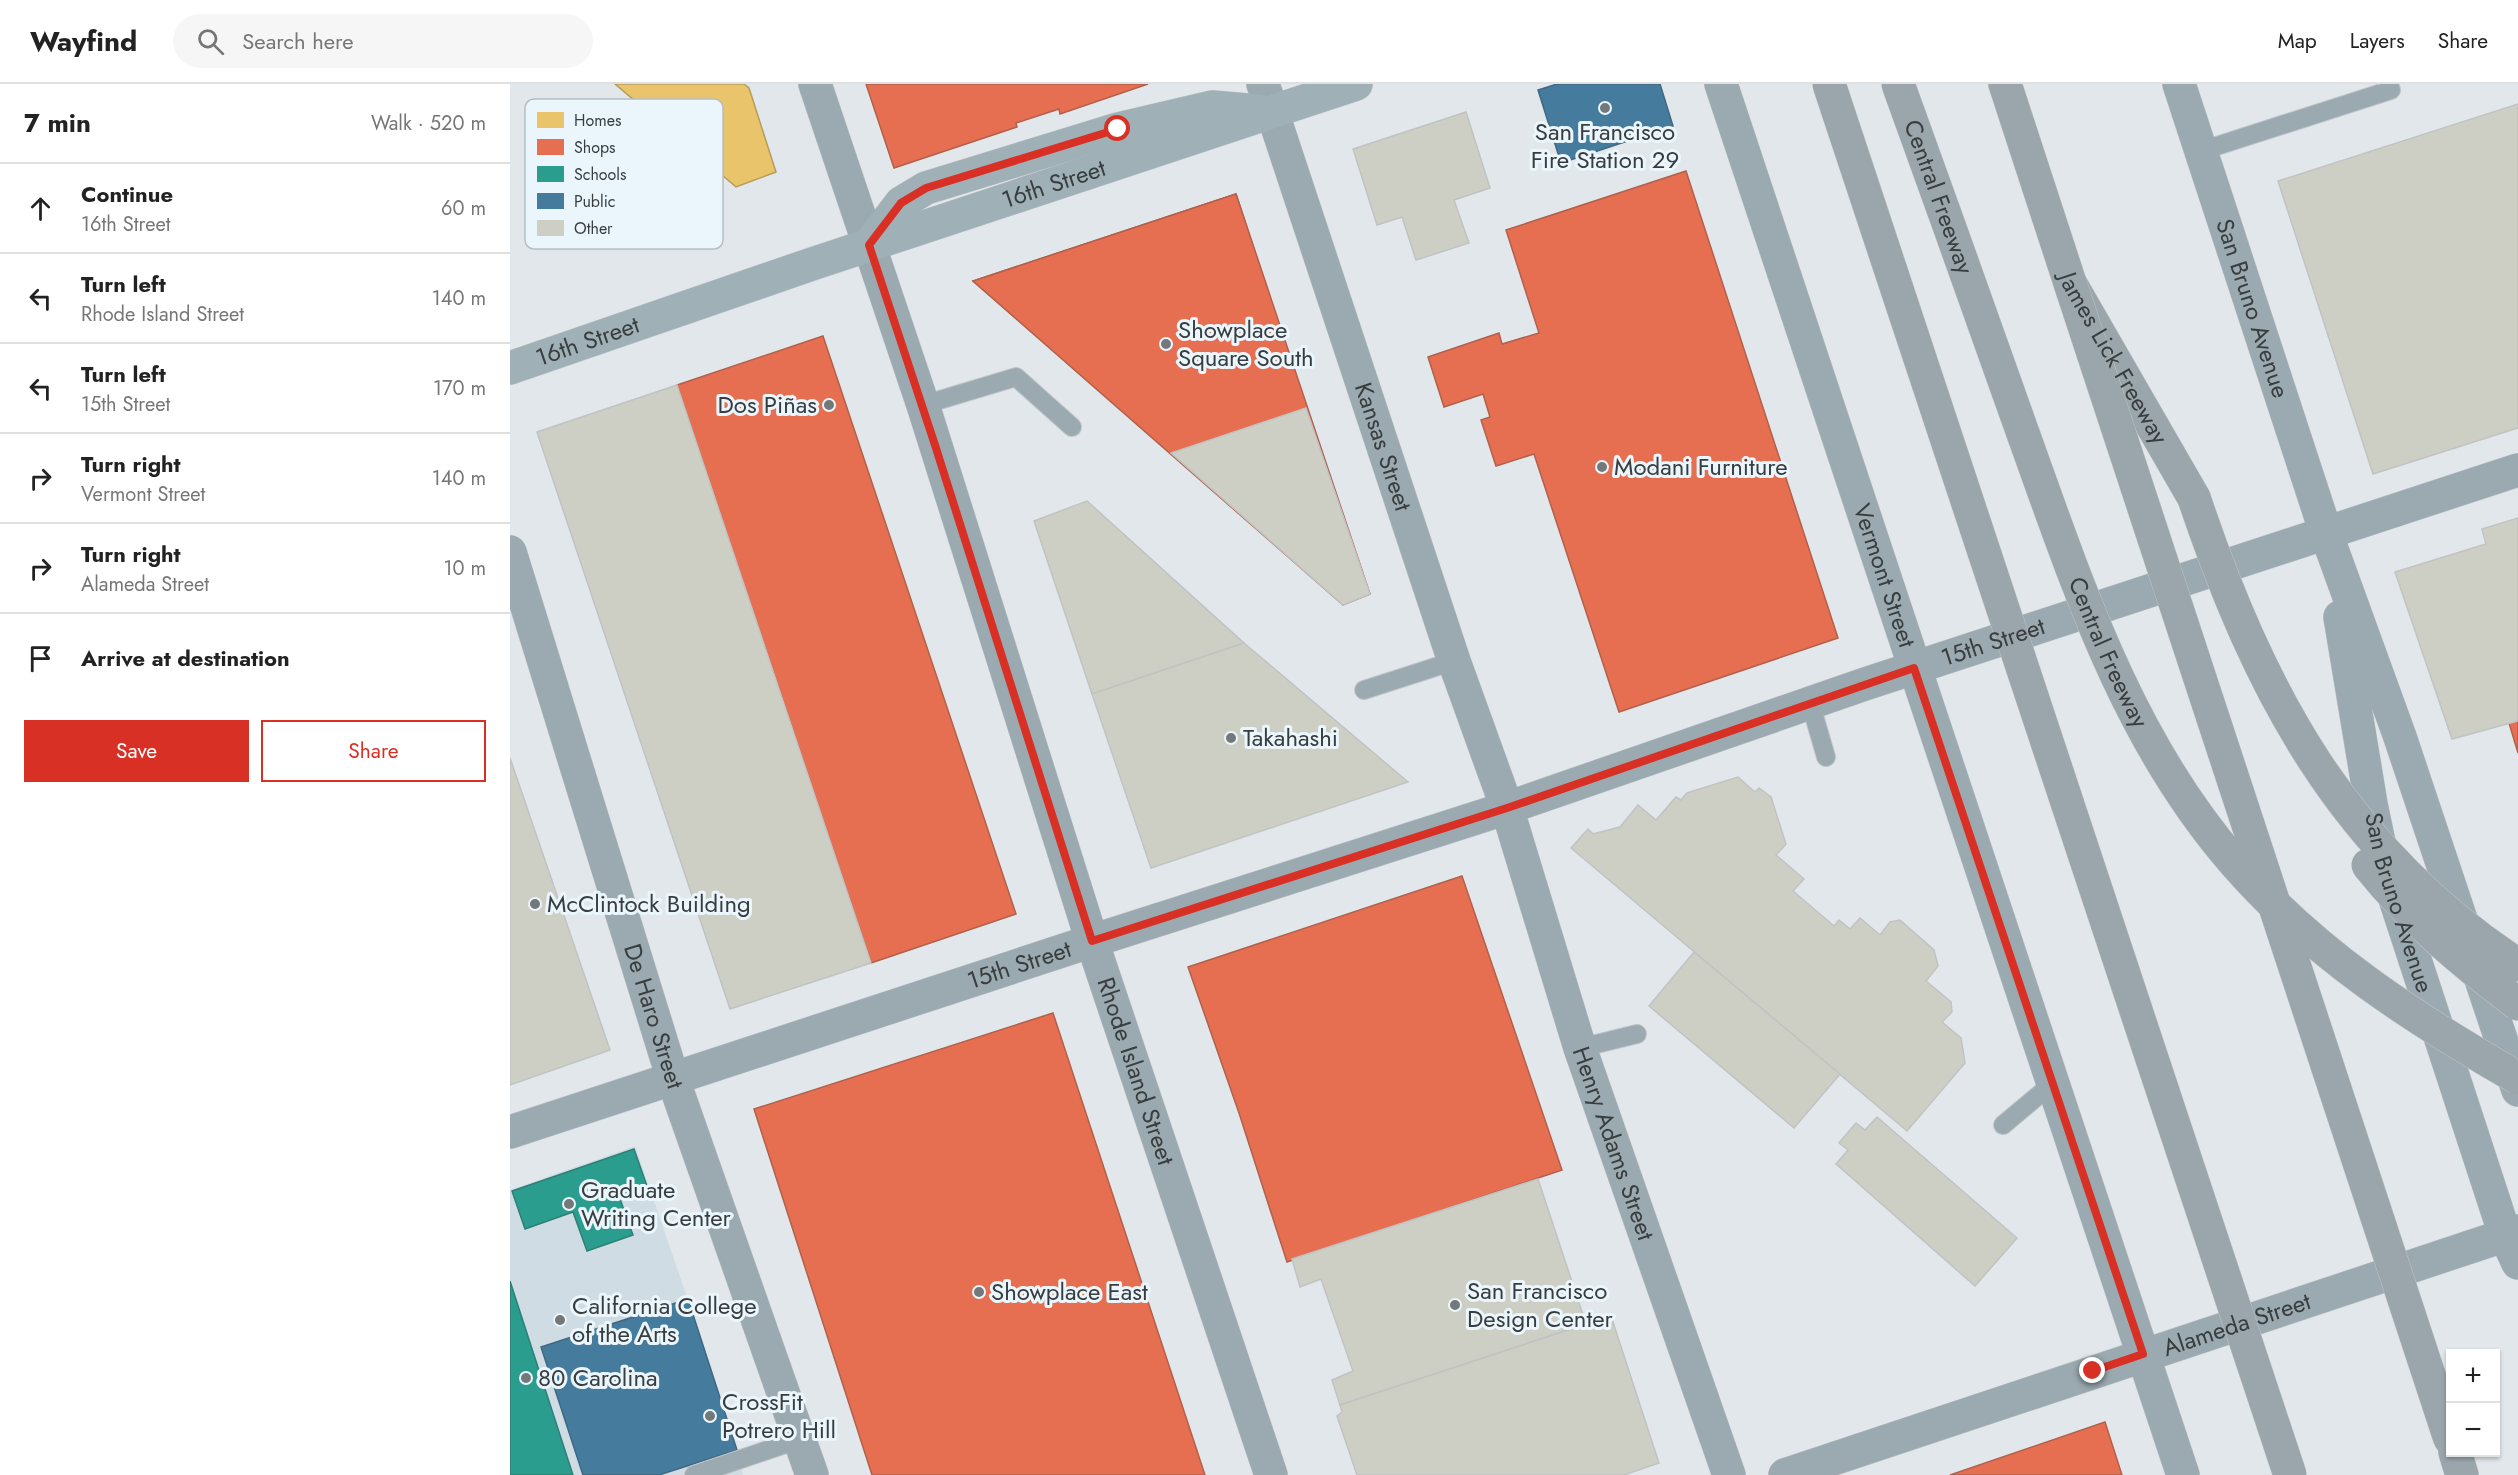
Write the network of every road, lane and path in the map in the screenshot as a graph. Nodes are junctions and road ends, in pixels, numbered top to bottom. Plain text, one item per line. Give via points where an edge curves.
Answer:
1 (815, 84) edge
2 (1356, 84) edge
3 (1721, 84) edge
4 (1829, 84) edge
5 (1898, 84) edge
6 (2005, 84) edge
7 (2179, 84) edge
8 (2389, 84) edge
9 (1268, 98) edge
10 (2201, 151) junction
11 (869, 245) junction
12 (2070, 284) junction
13 (510, 368) edge
14 (923, 405) junction
15 (1072, 427) dead end
16 (2518, 470) edge
17 (2326, 533) junction
18 (510, 552) edge
19 (2242, 624) junction
20 (1454, 661) junction
21 (1914, 668) junction
22 (1365, 690) dead end
23 (1810, 702) junction
24 (1826, 757) dead end
25 (1507, 808) junction
26 (1092, 941) junction
27 (2518, 965) edge
28 (2518, 1004) edge
29 (1637, 1034) dead end
30 (1580, 1048) junction
31 (2518, 1078) edge
32 (673, 1079) junction
33 (2053, 1083) junction
34 (2518, 1090) edge
35 (2003, 1125) dead end
36 (510, 1132) edge
37 (2514, 1243) edge
38 (2143, 1354) junction
39 (2446, 1424) edge
40 (800, 1439) junction
41 (2457, 1457) edge
42 (694, 1475) edge
43 (812, 1475) edge
44 (1271, 1475) edge
45 (1729, 1475) edge
46 (1785, 1475) edge
47 (2183, 1475) edge
48 (2290, 1475) edge
49 (2462, 1475) edge

1 - 11 street, Rhode Island Street
2 - 9 main road, 16th Street
3 - 21 street, Vermont Street
4 - 48 highway, bridge
5 - 31 highway, Central Freeway, bridge via 2084,601 2127,701 2165,768 2234,862 2316,944 2427,1025
6 - 12 highway, James Lick Freeway
7 - 10 street, San Bruno Avenue
8 - 10 lane via 2391,90
9 - 11 main road, 16th Street
9 - 20 street, Kansas Street
10 - 17 street, San Bruno Avenue
11 - 13 main road, 16th Street
11 - 14 street, Rhode Island Street
12 - 19 highway, James Lick Freeway, bridge via 2194,498
12 - 39 highway, bridge
14 - 15 lane via 1016,377
14 - 26 street, Rhode Island Street
16 - 17 street, 15th Street
17 - 21 street, 15th Street
17 - 34 street, San Bruno Avenue via 2400,737
17 - 37 street, San Bruno Avenue via 2383,862
18 - 32 street, De Haro Street
19 - 27 highway, bridge via 2305,749 2362,826 2428,896 2462,926
19 - 28 highway, bridge via 2274,715 2346,837 2376,876 2425,927
20 - 22 lane
20 - 25 street, Kansas Street
21 - 23 street, 15th Street
21 - 33 street, Vermont Street
23 - 24 lane
23 - 25 street, 15th Street
25 - 26 street, 15th Street
25 - 30 street, Henry Adams Street
26 - 32 street, 15th Street
26 - 44 street, Rhode Island Street
29 - 30 lane
30 - 45 street, Henry Adams Street
32 - 36 street, 15th Street
32 - 40 street, De Haro Street
33 - 35 lane
33 - 38 street, Vermont Street
37 - 38 street, Alameda Street via 2328,1295
38 - 46 street, Alameda Street
38 - 47 street, Vermont Street
40 - 42 lane
40 - 43 street, De Haro Street
41 - 49 highway

